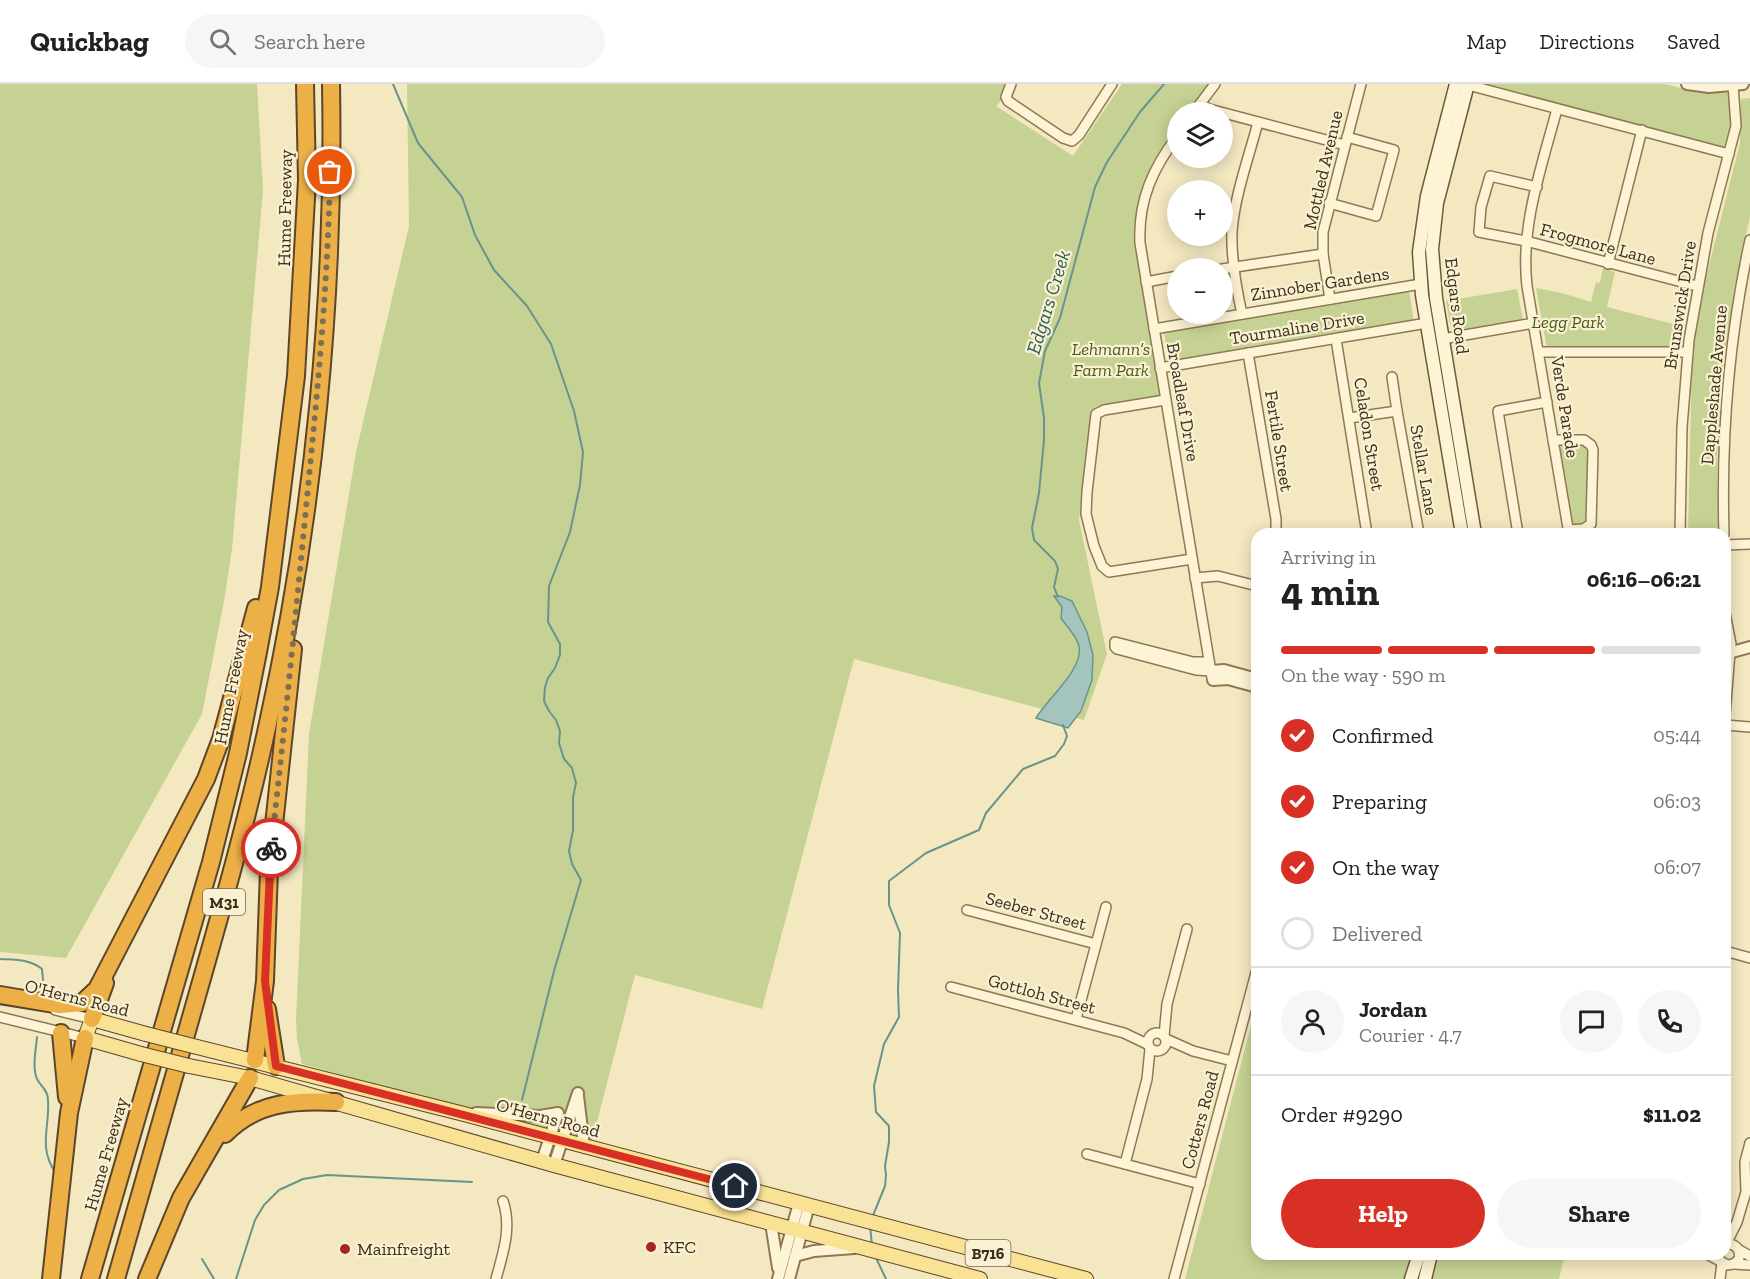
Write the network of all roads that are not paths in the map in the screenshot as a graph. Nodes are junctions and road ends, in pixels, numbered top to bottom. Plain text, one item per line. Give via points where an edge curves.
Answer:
1 (305, 84) edge
2 (331, 84) edge
3 (1011, 84) edge
4 (1112, 84) edge
5 (1215, 84) edge
6 (1360, 84) edge
7 (1456, 84) edge
8 (1468, 84) edge
9 (1687, 84) edge
10 (1738, 85) edge
11 (1202, 102) edge
12 (1557, 109) junction
13 (1233, 115) edge
14 (1258, 122) junction
15 (1642, 130) junction
16 (1346, 141) junction
17 (1167, 151) edge
18 (1729, 154) junction
19 (1537, 187) junction
20 (1329, 203) junction
21 (1750, 240) edge
22 (1526, 242) junction
23 (1323, 254) junction
24 (1608, 264) junction
25 (1234, 267) junction
26 (1167, 278) edge
27 (1146, 282) junction
28 (1421, 284) junction
29 (1697, 286) junction
30 (1745, 286) edge
31 (1330, 299) junction
32 (1242, 314) junction
33 (1433, 322) junction
34 (1534, 323) junction
35 (1154, 329) junction
36 (1336, 339) junction
37 (1436, 340) junction
38 (1539, 352) junction
39 (1688, 352) junction
40 (1248, 353) junction
41 (1160, 368) junction
42 (1392, 377) dead end
43 (1165, 400) junction
44 (1547, 402) junction
45 (1397, 411) junction
46 (1349, 418) junction
47 (1553, 440) junction
48 (279, 517) junction
49 (305, 519) junction
50 (1276, 528) edge
51 (1367, 528) edge
52 (1418, 528) edge
53 (1461, 528) edge
54 (1474, 528) edge
55 (1517, 528) edge
56 (1567, 528) edge
57 (1585, 528) edge
58 (1680, 528) edge
59 (1724, 528) edge
60 (1750, 544) edge
61 (1731, 545) edge
62 (1192, 559) junction
63 (1195, 578) junction
64 (1251, 584) edge
65 (1750, 639) edge
66 (1750, 647) edge
67 (1731, 648) edge
68 (1731, 649) edge
69 (1151, 654) dead end
70 (1212, 674) junction
71 (1251, 677) edge
72 (1251, 685) edge
73 (1731, 725) edge
74 (1750, 727) edge
75 (1106, 908) dead end
76 (967, 910) dead end
77 (1187, 929) dead end
78 (1096, 944) junction
79 (118, 949) junction
80 (1731, 953) edge
81 (1750, 958) edge
82 (265, 981) junction
83 (951, 987) dead end
84 (1251, 991) edge
85 (0, 996) edge
86 (0, 1017) edge
87 (92, 1019) junction
88 (1076, 1019) junction
89 (61, 1033) junction
90 (86, 1038) junction
91 (1157, 1042) junction
92 (255, 1060) junction
93 (1232, 1061) junction
94 (276, 1066) junction
95 (250, 1078) junction
96 (336, 1102) junction
97 (69, 1113) junction
98 (460, 1113) junction
99 (556, 1138) junction
100 (1750, 1143) edge
101 (585, 1146) junction
102 (208, 1152) junction
103 (1087, 1154) dead end
104 (548, 1163) junction
105 (1125, 1164) junction
106 (1748, 1178) edge
107 (1200, 1184) junction
108 (503, 1201) dead end
109 (804, 1204) junction
110 (1737, 1222) junction
111 (771, 1223) junction
112 (797, 1230) junction
113 (1731, 1233) edge
114 (1731, 1244) edge
115 (861, 1247) junction
116 (1739, 1249) junction
117 (795, 1256) junction
118 (1750, 1256) edge
119 (1417, 1260) edge
120 (1430, 1260) edge
121 (1720, 1260) edge
122 (1722, 1260) edge
123 (1733, 1265) junction
124 (1750, 1265) edge
125 (782, 1278) edge
126 (51, 1279) edge
127 (90, 1279) edge
128 (116, 1279) edge
129 (147, 1279) edge
130 (496, 1279) edge
131 (980, 1279) edge
132 (1086, 1279) edge
133 (1174, 1279) edge
134 (1411, 1279) edge
135 (1425, 1279) edge
136 (1720, 1279) edge
137 (1725, 1279) edge

1 - 48 highway, Hume Freeway / M31 via 307,180 302,291
2 - 49 highway, M31 via 328,247
3 - 4 street via 1006,97 1011,104 1072,141
5 - 11 street
6 - 16 street, Mottled Avenue
7 - 28 main road, Edgars Road via 1423,214
8 - 12 street
8 - 33 main road, Edgars Road via 1434,225
9 - 10 street
10 - 18 street, Brunswick Drive via 1736,126
12 - 15 street
12 - 19 street, Verde Parade
13 - 14 street
14 - 16 street
14 - 25 street via 1234,217
15 - 18 street
15 - 24 street
16 - 20 street, Mottled Avenue
16 - 20 street via 1394,150 1376,216
17 - 27 street, Broadleaf Drive via 1154,170 1143,200 1140,232
18 - 29 street, Brunswick Drive
19 - 22 street, Verde Parade
19 - 22 street, Frogmore Lane via 1490,176 1481,207 1479,232
20 - 23 street, Mottled Avenue
21 - 30 street, Dappleshade Avenue
22 - 24 street, Frogmore Lane
22 - 34 street, Verde Parade via 1526,275
23 - 25 street
23 - 31 street, Mottled Avenue
24 - 29 street, Frogmore Lane
25 - 32 street
26 - 27 street
27 - 35 street, Broadleaf Drive
28 - 31 street, Zinnober Gardens
28 - 33 main road, Edgars Road
29 - 39 street, Brunswick Drive
30 - 59 street, Dappleshade Avenue via 1731,349 1725,417
31 - 32 street, Zinnober Gardens
32 - 35 street, Zinnober Gardens
33 - 36 street, Tourmaline Drive
33 - 37 main road, Edgars Road
34 - 37 street
34 - 38 street, Verde Parade
35 - 41 street, Broadleaf Drive
36 - 40 street, Tourmaline Drive
36 - 46 street, Celadon Street
37 - 53 main road, Edgars Road
37 - 54 main road, Edgars Road
38 - 39 street
38 - 44 street, Verde Parade
39 - 58 street, Brunswick Drive
40 - 41 street, Tourmaline Drive
40 - 50 street, Fertile Street
41 - 43 street, Broadleaf Drive
42 - 45 street, Stellar Lane
43 - 62 street, Broadleaf Drive
43 - 62 street via 1096,414 1087,522 1102,566 1109,572
44 - 47 street, Verde Parade
44 - 55 street via 1497,411
45 - 46 street, Stellar Lane
45 - 52 street, Stellar Lane
46 - 51 street, Celadon Street
47 - 56 street, Verde Parade
47 - 57 street via 1588,441 1593,450 1591,524
48 - 79 highway via 221,739 206,779
48 - 127 highway, Hume Freeway / M31 via 258,652 224,810
49 - 82 highway via 269,871
49 - 128 highway, M31 via 285,639 248,815
60 - 61 street
62 - 63 street, Broadleaf Drive
63 - 64 street via 1218,576
63 - 70 street, Broadleaf Drive
65 - 67 street
66 - 68 street
69 - 70 street
70 - 71 street via 1224,670
70 - 72 street
73 - 74 street
75 - 78 street
76 - 78 street, Seeber Street
77 - 91 street
78 - 88 street
79 - 85 highway via 97,989 82,1003 60,1005
79 - 87 highway
80 - 81 street
82 - 92 highway
82 - 94 highway
83 - 88 street, Gottloh Street
84 - 93 street, Cotters Road
85 - 87 street, O'Herns Road
86 - 89 street, O'Herns Road
87 - 90 main road
87 - 92 main road, O'Herns Road / B716, bridge
88 - 91 street, Gottloh Street
89 - 90 street, O'Herns Road
89 - 97 highway
90 - 95 main road, O'Herns Road / B716, bridge
90 - 97 highway
91 - 93 street, Gottloh Street
91 - 105 street
92 - 94 main road, O'Herns Road / B716
92 - 95 main road
93 - 107 street, Cotters Road
94 - 98 main road, O'Herns Road / B716
95 - 96 main road, O'Herns Road / B716
95 - 102 highway
96 - 102 highway via 279,1104 254,1113 237,1121
96 - 104 main road, O'Herns Road / B716
97 - 126 highway
98 - 99 main road, O'Herns Road / B716
98 - 99 street via 558,1113
99 - 101 main road, O'Herns Road / B716
99 - 101 street via 578,1093
99 - 104 street
100 - 106 street via 1745,1162
101 - 109 main road, O'Herns Road / B716
102 - 129 highway via 181,1198
103 - 105 street
104 - 111 main road, O'Herns Road / B716
105 - 107 street
106 - 110 street
107 - 133 street, Cotters Road
108 - 130 street via 508,1224
109 - 112 street
109 - 132 main road, O'Herns Road / B716
110 - 113 street
110 - 116 street
111 - 112 main road, O'Herns Road / B716
111 - 125 street
112 - 115 main road, O'Herns Road / B716
112 - 117 street
112 - 125 street
114 - 116 street
115 - 117 street
115 - 131 main road, O'Herns Road / B716
116 - 118 street
116 - 123 street via 1739,1260
117 - 125 street
119 - 134 main road
120 - 135 main road
121 - 136 street
122 - 123 street
123 - 124 street
123 - 137 street

